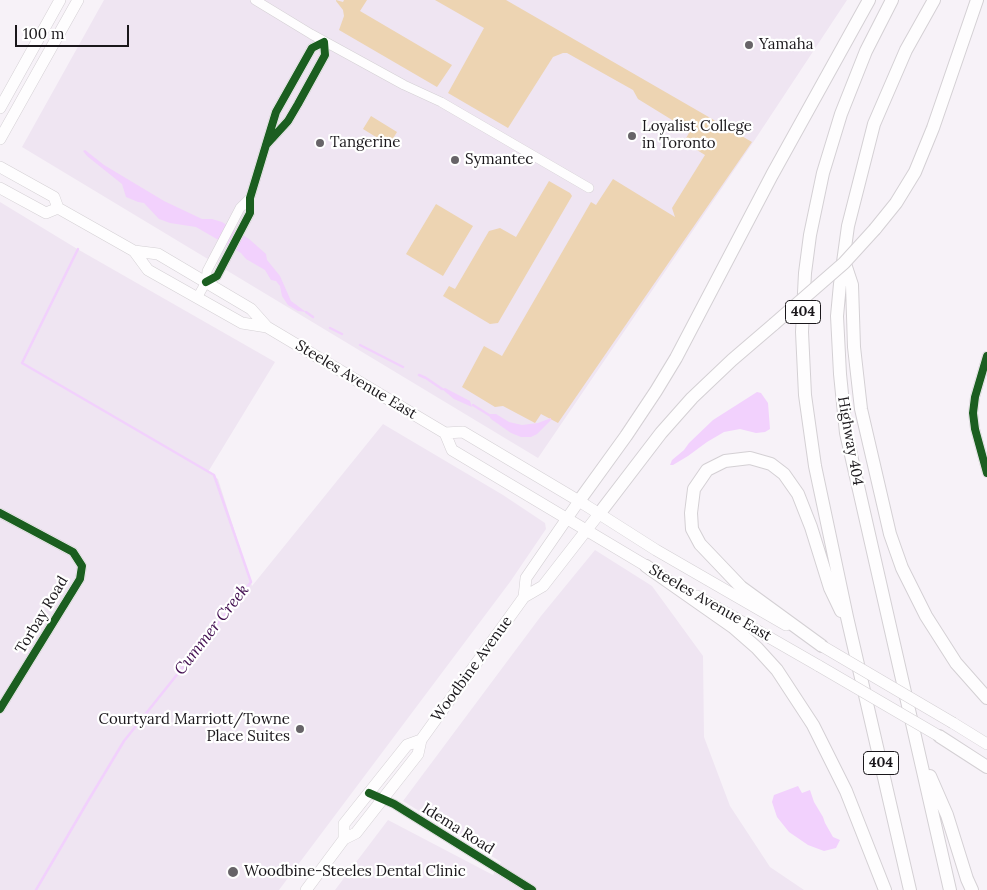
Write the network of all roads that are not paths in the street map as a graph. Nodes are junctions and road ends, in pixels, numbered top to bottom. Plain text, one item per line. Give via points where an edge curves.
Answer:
1 (60, 0) edge
2 (78, 0) edge
3 (255, 0) edge
4 (869, 0) edge
5 (892, 0) edge
6 (934, 0) edge
7 (977, 0) edge
8 (324, 42) junction
9 (0, 108) edge
10 (0, 139) edge
11 (266, 145) junction
12 (0, 167) edge
13 (0, 188) edge
14 (589, 188) dead end
15 (250, 198) junction
16 (58, 208) junction
17 (134, 251) junction
18 (843, 260) junction
19 (206, 282) junction
20 (197, 298) junction
21 (267, 327) junction
22 (987, 356) edge
23 (445, 433) junction
24 (987, 473) edge
25 (579, 500) junction
26 (0, 513) edge
27 (599, 514) junction
28 (567, 519) junction
29 (586, 530) junction
30 (646, 566) junction
31 (524, 597) junction
32 (852, 635) junction
33 (822, 646) junction
34 (987, 698) edge
35 (0, 709) edge
36 (939, 736) junction
37 (420, 740) junction
38 (916, 743) junction
39 (987, 744) edge
40 (987, 762) edge
41 (987, 767) edge
42 (369, 793) junction
43 (383, 799) junction
44 (344, 839) junction
45 (306, 890) edge
46 (532, 890) edge
47 (885, 890) edge
48 (910, 890) edge
49 (950, 890) edge
50 (972, 890) edge

1 - 9 main road
2 - 10 main road
3 - 8 street
4 - 25 highway via 676,358 626,436
5 - 32 highway, 404 via 866,51 841,114 823,173 805,274 802,332 805,395 815,466
6 - 18 highway, Highway 404 / 404 via 906,50 874,124 848,226
7 - 27 highway, bridge via 933,128 915,172 896,203 844,263 692,398
8 - 11 street via 324,55 298,104 288,121
8 - 11 street via 312,48 276,112
8 - 14 street via 441,102
11 - 15 street
12 - 16 main road, Steeles Avenue East via 54,197
13 - 16 main road, Steeles Avenue East via 46,213
15 - 19 street via 232,222 207,271
15 - 19 street via 250,213 230,253 217,276
16 - 17 main road, Steeles Avenue East
17 - 19 main road, Steeles Avenue East via 158,254
17 - 20 main road, Steeles Avenue East via 148,270
18 - 34 highway via 852,285 861,409 890,534 902,568 926,616 956,663
18 - 38 highway, Highway 404 / 404 via 837,316 846,433
19 - 20 street
19 - 21 main road, Steeles Avenue East via 251,309
20 - 21 main road, Steeles Avenue East via 242,323
21 - 23 main road, Steeles Avenue East
22 - 24 street via 973,413
23 - 25 main road, Steeles Avenue East via 463,432
23 - 28 main road, Steeles Avenue East via 452,450
25 - 27 main road, Steeles Avenue East
25 - 28 main road, Woodbine Avenue
26 - 35 street, Torbay Road via 73,552 82,566 80,579
27 - 29 main road, Woodbine Avenue
27 - 33 main road, Steeles Avenue East
28 - 29 main road, Steeles Avenue East
28 - 31 main road, Woodbine Avenue via 526,578
29 - 30 main road, Steeles Avenue East
29 - 31 main road, Woodbine Avenue via 543,586
30 - 36 main road, Steeles Avenue East, bridge
30 - 47 highway via 733,627 777,670 813,725 842,782
31 - 37 main road, Woodbine Avenue
32 - 33 highway via 830,588 798,494 784,474 771,464 750,458 724,460 707,470 694,489 691,513 692,528 700,544 741,587
32 - 48 highway, 404
33 - 39 main road, Steeles Avenue East, bridge
36 - 40 main road, Steeles Avenue East
36 - 41 highway
37 - 42 main road, Woodbine Avenue via 407,745
37 - 43 main road, Woodbine Avenue via 418,754
38 - 49 highway, Highway 404 / 404
38 - 50 highway via 947,816
42 - 43 street, Idema Road
42 - 44 main road, Woodbine Avenue via 344,824
43 - 44 main road, Woodbine Avenue via 356,833
43 - 46 street, Idema Road
44 - 45 main road, Woodbine Avenue

